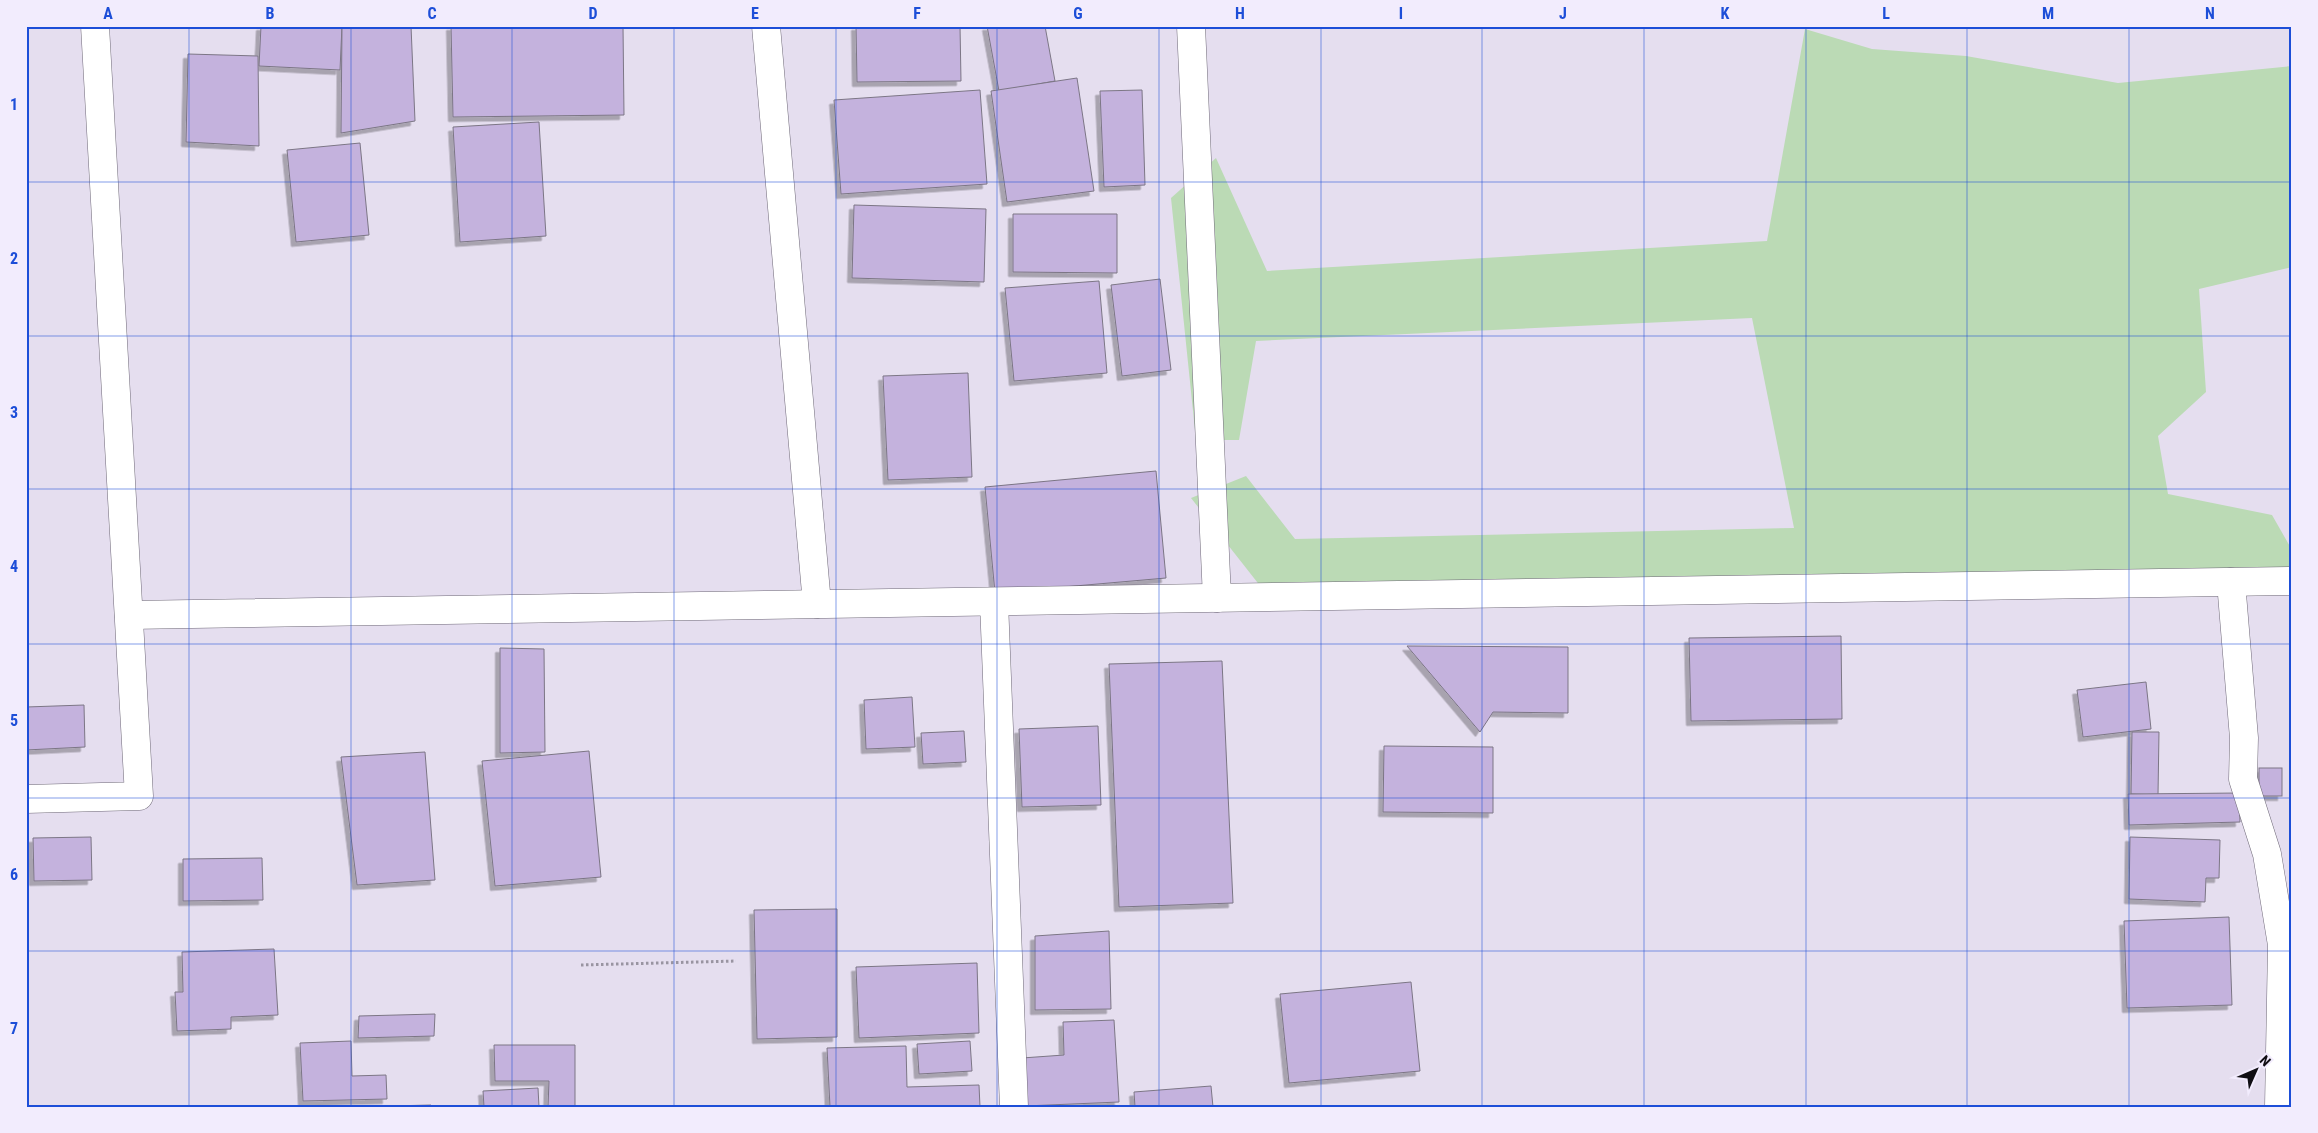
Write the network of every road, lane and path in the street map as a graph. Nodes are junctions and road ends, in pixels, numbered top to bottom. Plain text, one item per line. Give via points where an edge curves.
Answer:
1 (94, 26) edge
2 (766, 26) edge
3 (1191, 26) edge
4 (2292, 581) edge
5 (2231, 582) junction
6 (1216, 598) junction
7 (994, 602) junction
8 (817, 604) junction
9 (129, 615) junction
10 (26, 799) edge
11 (736, 960) dead end
12 (581, 965) dead end
13 (1014, 1107) edge
14 (2279, 1107) edge

1 - 9 street
2 - 8 street
3 - 6 street
4 - 5 street
5 - 6 street
5 - 14 street via 2244,738 2242,779 2267,854 2282,945
6 - 7 street
7 - 8 street
7 - 13 street
8 - 9 street
9 - 10 street via 139,796
11 - 12 path

